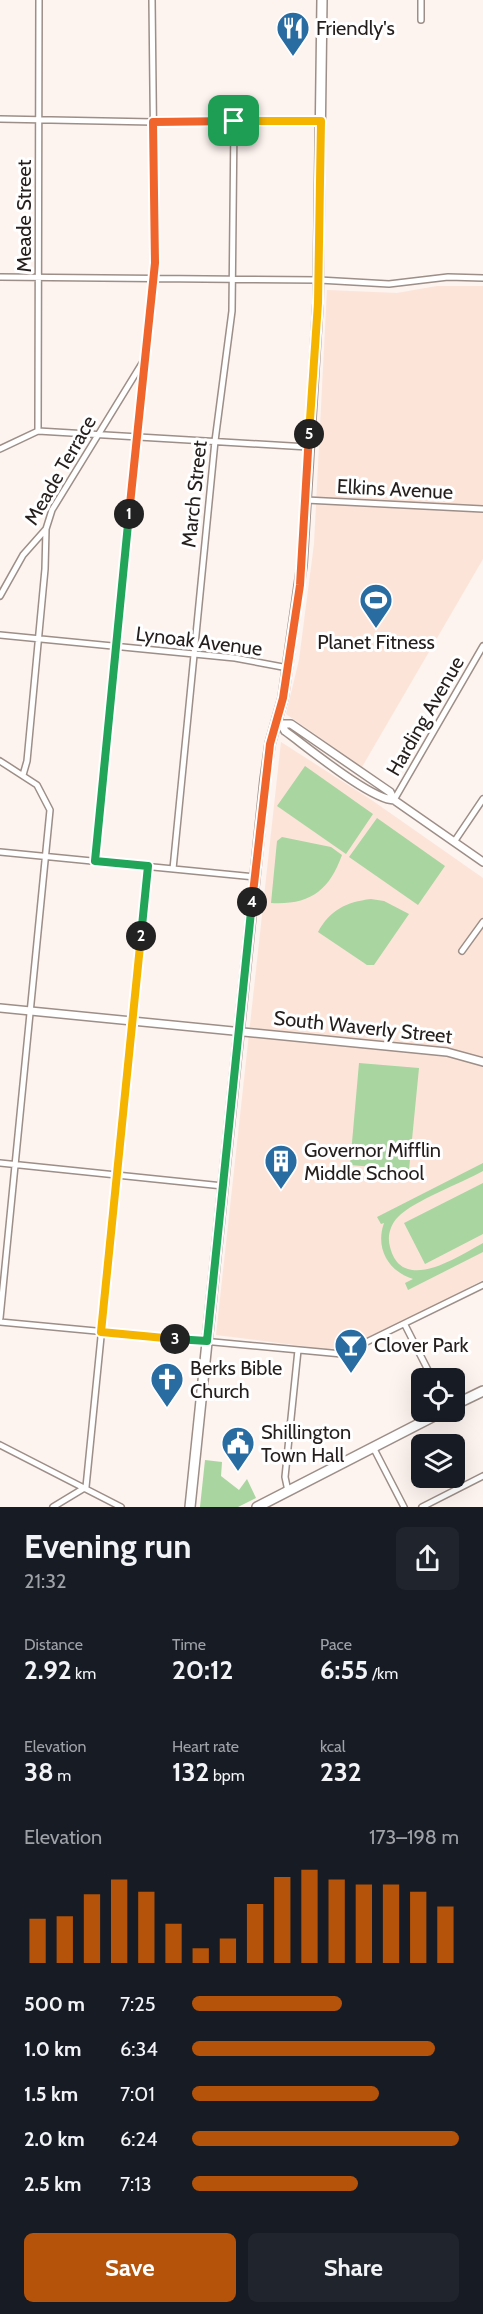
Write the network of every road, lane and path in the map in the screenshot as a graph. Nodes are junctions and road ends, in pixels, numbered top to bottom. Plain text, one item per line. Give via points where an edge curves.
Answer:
1 (39, 0) edge
2 (152, 0) edge
3 (322, 0) edge
4 (421, 0) edge
5 (421, 20) dead end
6 (0, 119) edge
7 (39, 120) junction
8 (234, 121) junction
9 (321, 121) junction
10 (153, 122) junction
11 (0, 277) edge
12 (38, 278) junction
13 (483, 278) edge
14 (153, 279) junction
15 (233, 279) junction
16 (319, 280) junction
17 (145, 359) junction
18 (38, 431) junction
19 (98, 434) junction
20 (137, 436) junction
21 (214, 441) junction
22 (308, 447) junction
23 (0, 449) edge
24 (306, 500) junction
25 (483, 509) edge
26 (46, 529) junction
27 (0, 596) edge
28 (0, 635) edge
29 (39, 639) junction
30 (483, 646) edge
31 (116, 647) junction
32 (194, 654) junction
33 (288, 668) junction
34 (280, 722) junction
35 (0, 761) edge
36 (23, 775) junction
37 (483, 799) edge
38 (394, 800) junction
39 (454, 842) junction
40 (0, 852) edge
41 (46, 856) junction
42 (95, 861) junction
43 (483, 862) edge
44 (148, 866) junction
45 (173, 869) junction
46 (255, 877) junction
47 (483, 922) edge
48 (462, 951) dead end
49 (0, 1008) edge
50 (32, 1010) junction
51 (132, 1020) junction
52 (238, 1031) junction
53 (483, 1062) edge
54 (0, 1163) edge
55 (16, 1165) junction
56 (117, 1175) junction
57 (223, 1186) junction
58 (483, 1285) edge
59 (0, 1320) edge
60 (405, 1325) junction
61 (101, 1332) junction
62 (207, 1341) junction
63 (298, 1350) junction
64 (427, 1368) edge
65 (483, 1391) edge
66 (465, 1400) edge
67 (422, 1422) edge
68 (0, 1445) edge
69 (373, 1446) junction
70 (483, 1476) edge
71 (86, 1487) junction
72 (288, 1491) junction
73 (53, 1507) edge
74 (121, 1507) edge
75 (190, 1507) edge
76 (257, 1507) edge
77 (404, 1507) edge
78 (422, 1507) edge

1 - 7 street, Meade Street
2 - 10 street
3 - 9 main road
4 - 5 street
6 - 7 street
7 - 10 street
7 - 12 street, Meade Street
8 - 9 street
8 - 10 street
8 - 15 street, March Street
9 - 16 main road
10 - 14 street
11 - 12 street
12 - 14 street
12 - 18 street, Meade Street
13 - 16 street via 448,277 389,284
14 - 15 street
14 - 17 street
15 - 16 street
15 - 21 street, March Street
16 - 22 main road
17 - 19 street, Meade Terrace
17 - 20 street
18 - 19 street
18 - 23 street
19 - 20 street
19 - 26 street, Meade Terrace via 52,510
20 - 21 street
20 - 31 street
21 - 22 street
21 - 32 street, March Street
22 - 24 main road
24 - 25 street, Elkins Avenue
24 - 33 main road via 300,585
26 - 27 street, Meade Terrace via 23,555
26 - 29 street
28 - 29 street, Lynoak Avenue
29 - 31 street, Lynoak Avenue
29 - 36 street
30 - 38 street, Harding Avenue
31 - 32 street, Lynoak Avenue
31 - 42 street
32 - 33 street, Lynoak Avenue
32 - 45 street, March Street
33 - 34 main road
34 - 38 street via 291,724 382,786
34 - 46 main road via 270,744
35 - 36 street
36 - 41 street via 40,789 50,810
37 - 39 street
38 - 39 street
39 - 43 street
40 - 41 street
41 - 42 street
41 - 50 street
42 - 44 street
44 - 45 street
44 - 51 street
45 - 46 street
46 - 52 main road
47 - 48 street
49 - 50 street, South Waverly Street
50 - 51 street, South Waverly Street
50 - 55 street
51 - 52 street, South Waverly Street
51 - 56 street
52 - 53 street, South Waverly Street via 447,1052
52 - 57 main road
54 - 55 street
55 - 56 street
55 - 59 street
56 - 57 street
56 - 61 street
57 - 62 main road
58 - 60 street
59 - 61 street
60 - 63 street via 342,1354
60 - 64 street
61 - 62 street
61 - 71 street
62 - 63 street
62 - 75 main road
63 - 72 street via 285,1477
65 - 66 main road
67 - 69 main road
68 - 71 street
69 - 72 main road
69 - 77 street
70 - 78 street
71 - 73 street
71 - 74 street
72 - 76 main road

